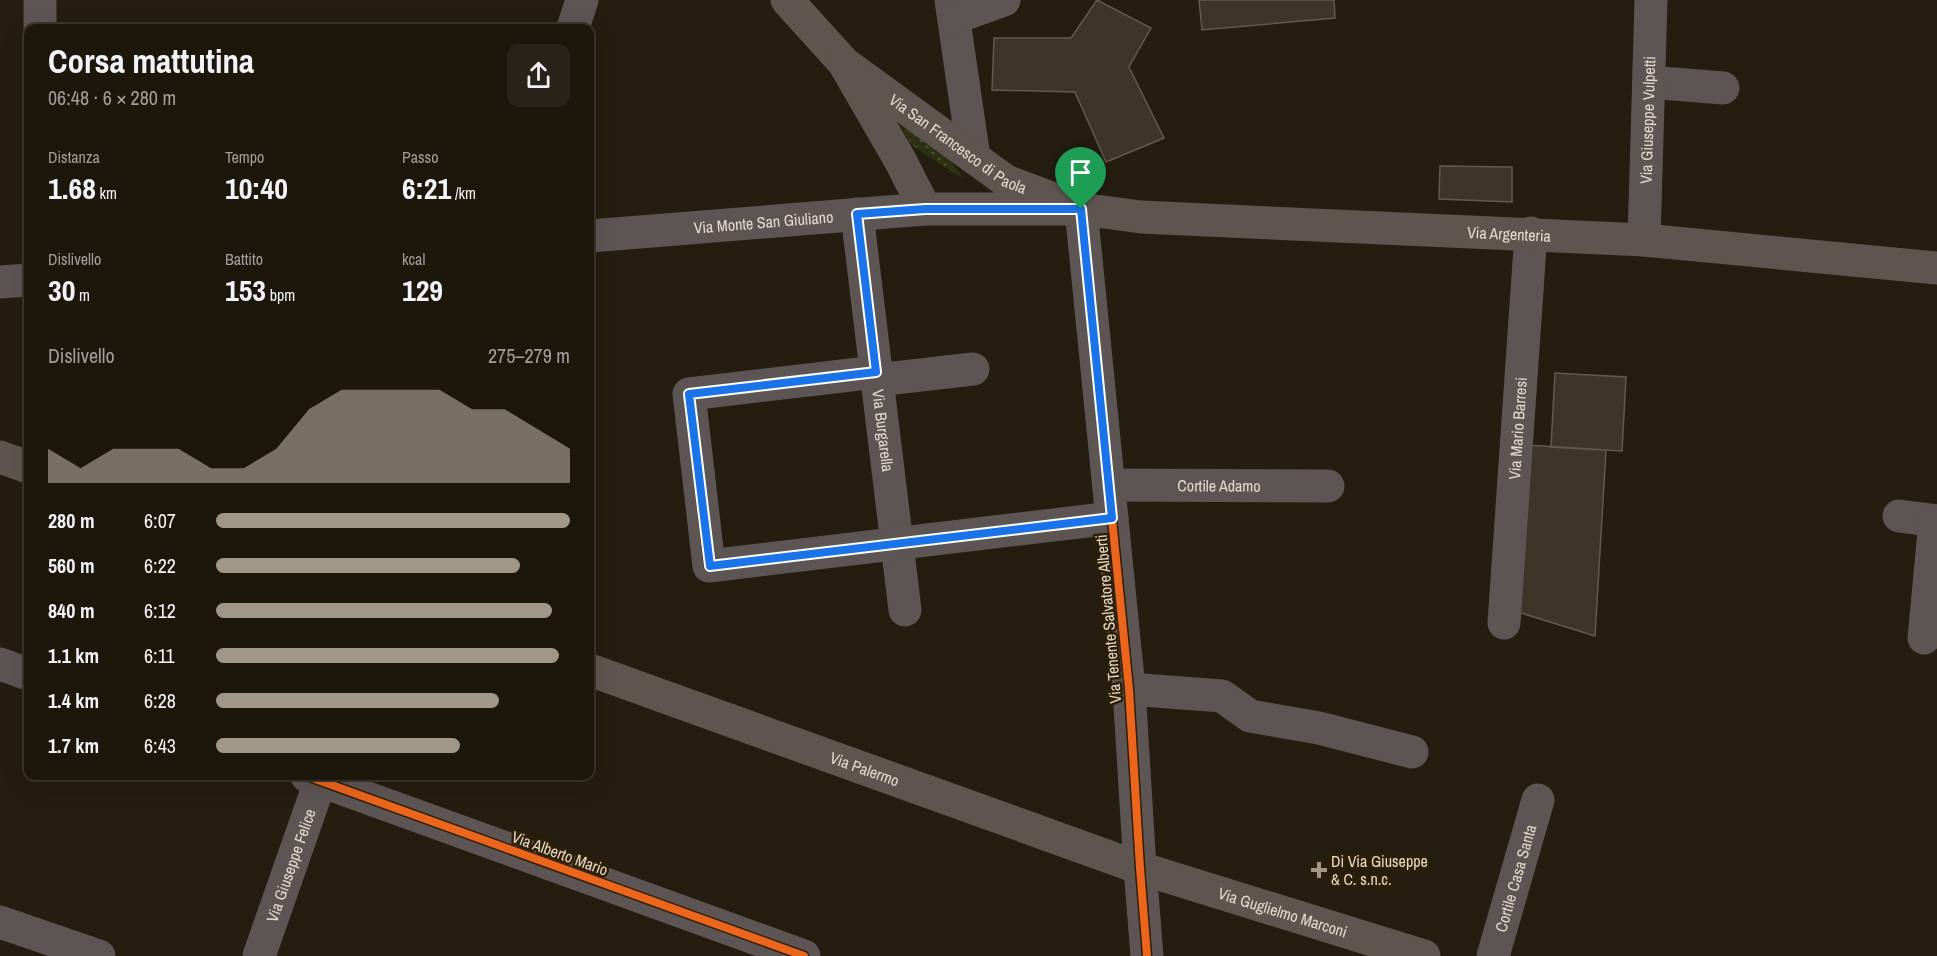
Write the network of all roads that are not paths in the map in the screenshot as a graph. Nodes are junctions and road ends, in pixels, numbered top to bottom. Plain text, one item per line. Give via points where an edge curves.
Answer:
1 (40, 0) edge
2 (582, 0) edge
3 (787, 0) edge
4 (1004, 0) edge
5 (1651, 0) edge
6 (952, 9) edge
7 (40, 24) edge
8 (574, 24) edge
9 (844, 63) junction
10 (1649, 82) junction
11 (1723, 88) dead end
12 (974, 158) junction
13 (925, 209) junction
14 (1081, 209) junction
15 (857, 214) junction
16 (1531, 233) junction
17 (594, 236) edge
18 (1644, 240) junction
19 (1937, 268) edge
20 (24, 280) edge
21 (0, 282) edge
22 (973, 369) dead end
23 (877, 376) junction
24 (0, 457) edge
25 (24, 466) edge
26 (1109, 485) junction
27 (1328, 486) dead end
28 (1899, 516) dead end
29 (1112, 518) junction
30 (1936, 521) edge
31 (897, 543) junction
32 (905, 610) dead end
33 (1504, 623) dead end
34 (1924, 638) dead end
35 (0, 664) edge
36 (594, 671) edge
37 (24, 673) edge
38 (1129, 689) junction
39 (1412, 752) dead end
40 (316, 780) edge
41 (325, 780) edge
42 (1538, 800) dead end
43 (1140, 868) junction
44 (0, 922) edge
45 (99, 956) edge
46 (259, 956) edge
47 (804, 956) edge
48 (1147, 956) edge
49 (1424, 956) edge
50 (1493, 956) edge

1 - 7 street
2 - 8 street
3 - 9 main road
4 - 6 street
5 - 10 street, Via Giuseppe Vulpetti
6 - 12 street
9 - 12 main road, Via San Francesco di Paola
9 - 13 main road
10 - 11 street
10 - 18 street, Via Giuseppe Vulpetti
12 - 14 main road, Via San Francesco di Paola via 1006,181
13 - 14 main road, Via Monte San Giuliano
13 - 15 street, Via Monte San Giuliano
14 - 16 main road, Via Argenteria via 1140,217
14 - 26 street, Via Tenente Salvatore Alberti
15 - 17 street, Via Monte San Giuliano
15 - 23 street, Via Burgarella
16 - 18 main road, Via Argenteria
16 - 33 street, Via Mario Barresi
18 - 19 main road, Via Argenteria
20 - 21 street
22 - 23 street
23 - 31 street, Via Burgarella
23 - 31 street via 689,394 710,566
24 - 25 main road
26 - 27 street, Cortile Adamo
26 - 29 street, Via Tenente Salvatore Alberti
28 - 30 street
29 - 31 street
29 - 38 street, Via Tenente Salvatore Alberti
30 - 34 street
31 - 32 street, Via Burgarella
35 - 37 street
36 - 43 main road, Via Palermo
38 - 39 street via 1222,696 1250,716 1319,728
38 - 43 street, Via Tenente Salvatore Alberti
40 - 46 street, Via Giuseppe Felice
41 - 47 street, Via Alberto Mario
42 - 50 street, Cortile Casa Santa
43 - 48 street, Via Tenente Salvatore Alberti
43 - 49 main road, Via Guglielmo Marconi
44 - 45 street

